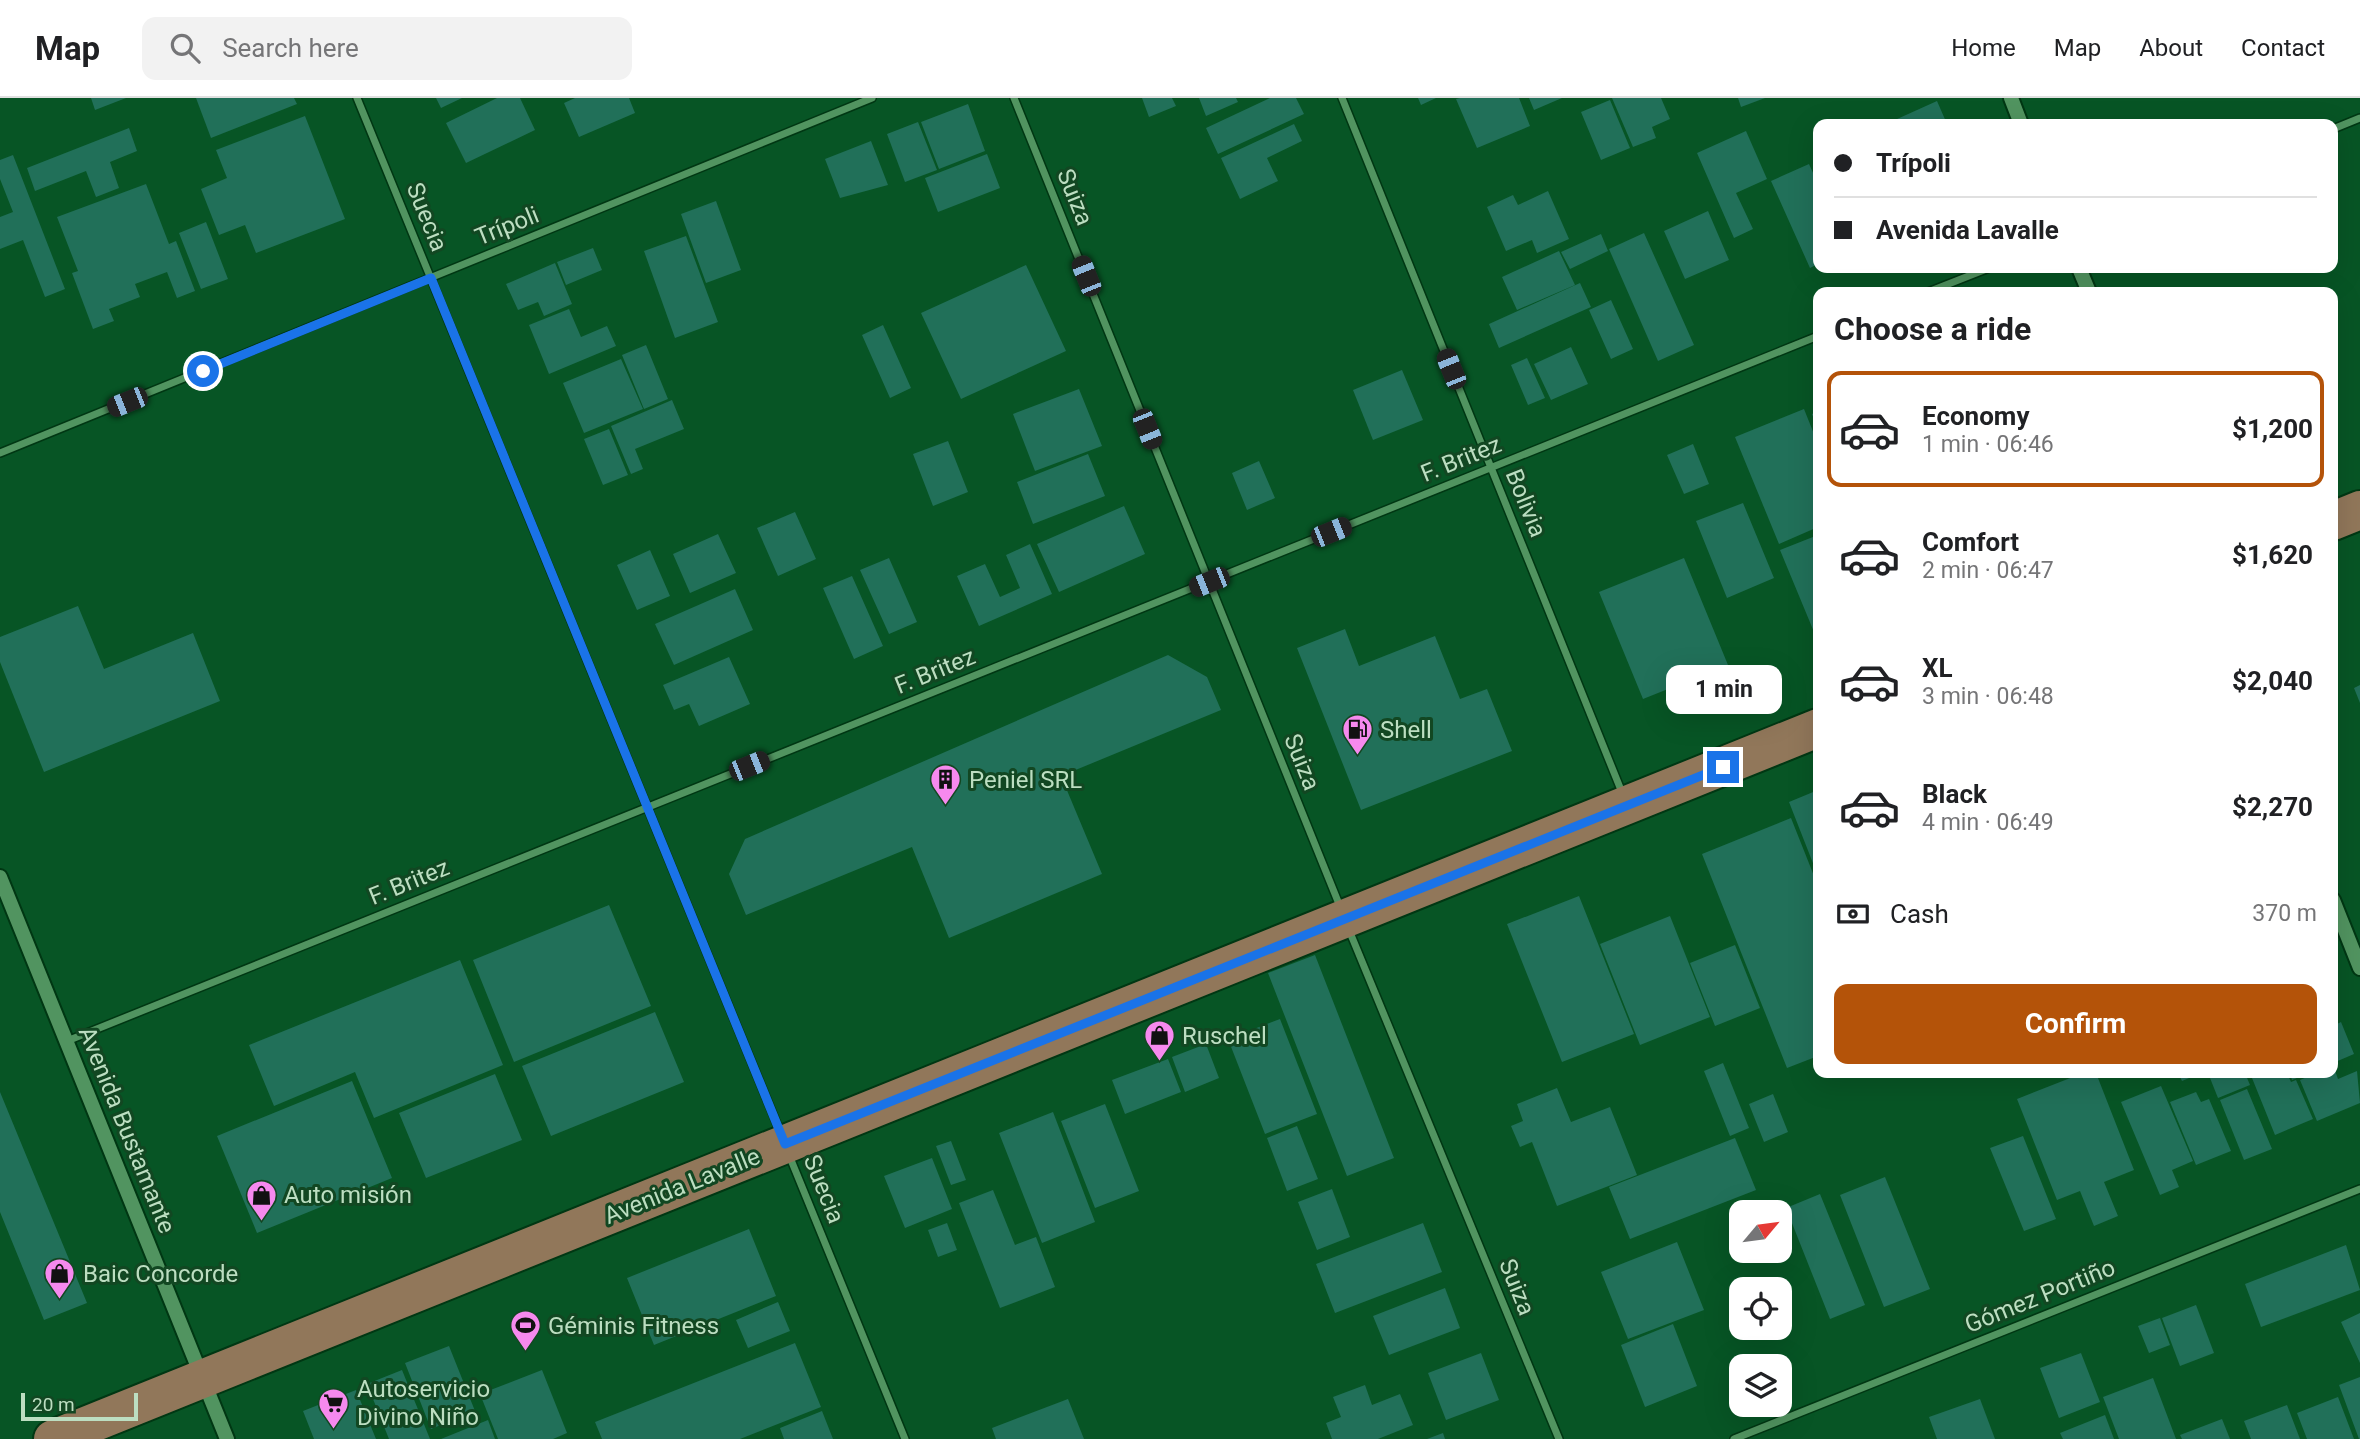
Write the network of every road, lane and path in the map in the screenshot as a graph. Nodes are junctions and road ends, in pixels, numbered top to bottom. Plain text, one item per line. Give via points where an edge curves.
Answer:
1 (357, 98) edge
2 (872, 98) edge
3 (1014, 98) edge
4 (1342, 98) edge
5 (2011, 98) edge
6 (2360, 118) edge
7 (2019, 119) edge
8 (2338, 127) edge
9 (1976, 273) edge
10 (431, 278) junction
11 (1941, 287) edge
12 (1813, 339) edge
13 (0, 453) edge
14 (1491, 468) junction
15 (2360, 510) edge
16 (2338, 519) edge
17 (1209, 582) junction
18 (1813, 731) edge
19 (1627, 806) junction
20 (647, 807) junction
21 (0, 877) edge
22 (2338, 913) edge
23 (1345, 919) junction
24 (2360, 968) edge
25 (67, 1041) junction
26 (785, 1144) junction
27 (2360, 1189) edge
28 (203, 1378) junction
29 (53, 1439) edge
30 (227, 1439) edge
31 (905, 1439) edge
32 (1559, 1439) edge
33 (1734, 1439) edge

1 - 10 street, Suecia
2 - 10 street, Trípoli
3 - 17 street, Suiza
4 - 14 street, Bolivia
5 - 7 main road
6 - 8 street
9 - 11 street
10 - 13 street, Trípoli
10 - 20 street, Suecia
12 - 14 street, F. Britez
14 - 17 street, F. Britez
14 - 19 street, Bolivia
15 - 16 main road
17 - 20 street, F. Britez
17 - 23 street, Suiza
18 - 19 main road, Avenida Lavalle
19 - 23 main road, Avenida Lavalle
20 - 25 street, F. Britez
20 - 26 street, Suecia
21 - 25 main road, Avenida Bustamante
22 - 24 main road
23 - 26 main road, Avenida Lavalle
23 - 32 street, Suiza
25 - 28 main road, Avenida Bustamante
26 - 28 main road, Avenida Lavalle
26 - 31 street, Suecia
27 - 33 street, Gómez Portiño
28 - 29 main road, Avenida Lavalle
28 - 30 main road, Avenida Bustamante

